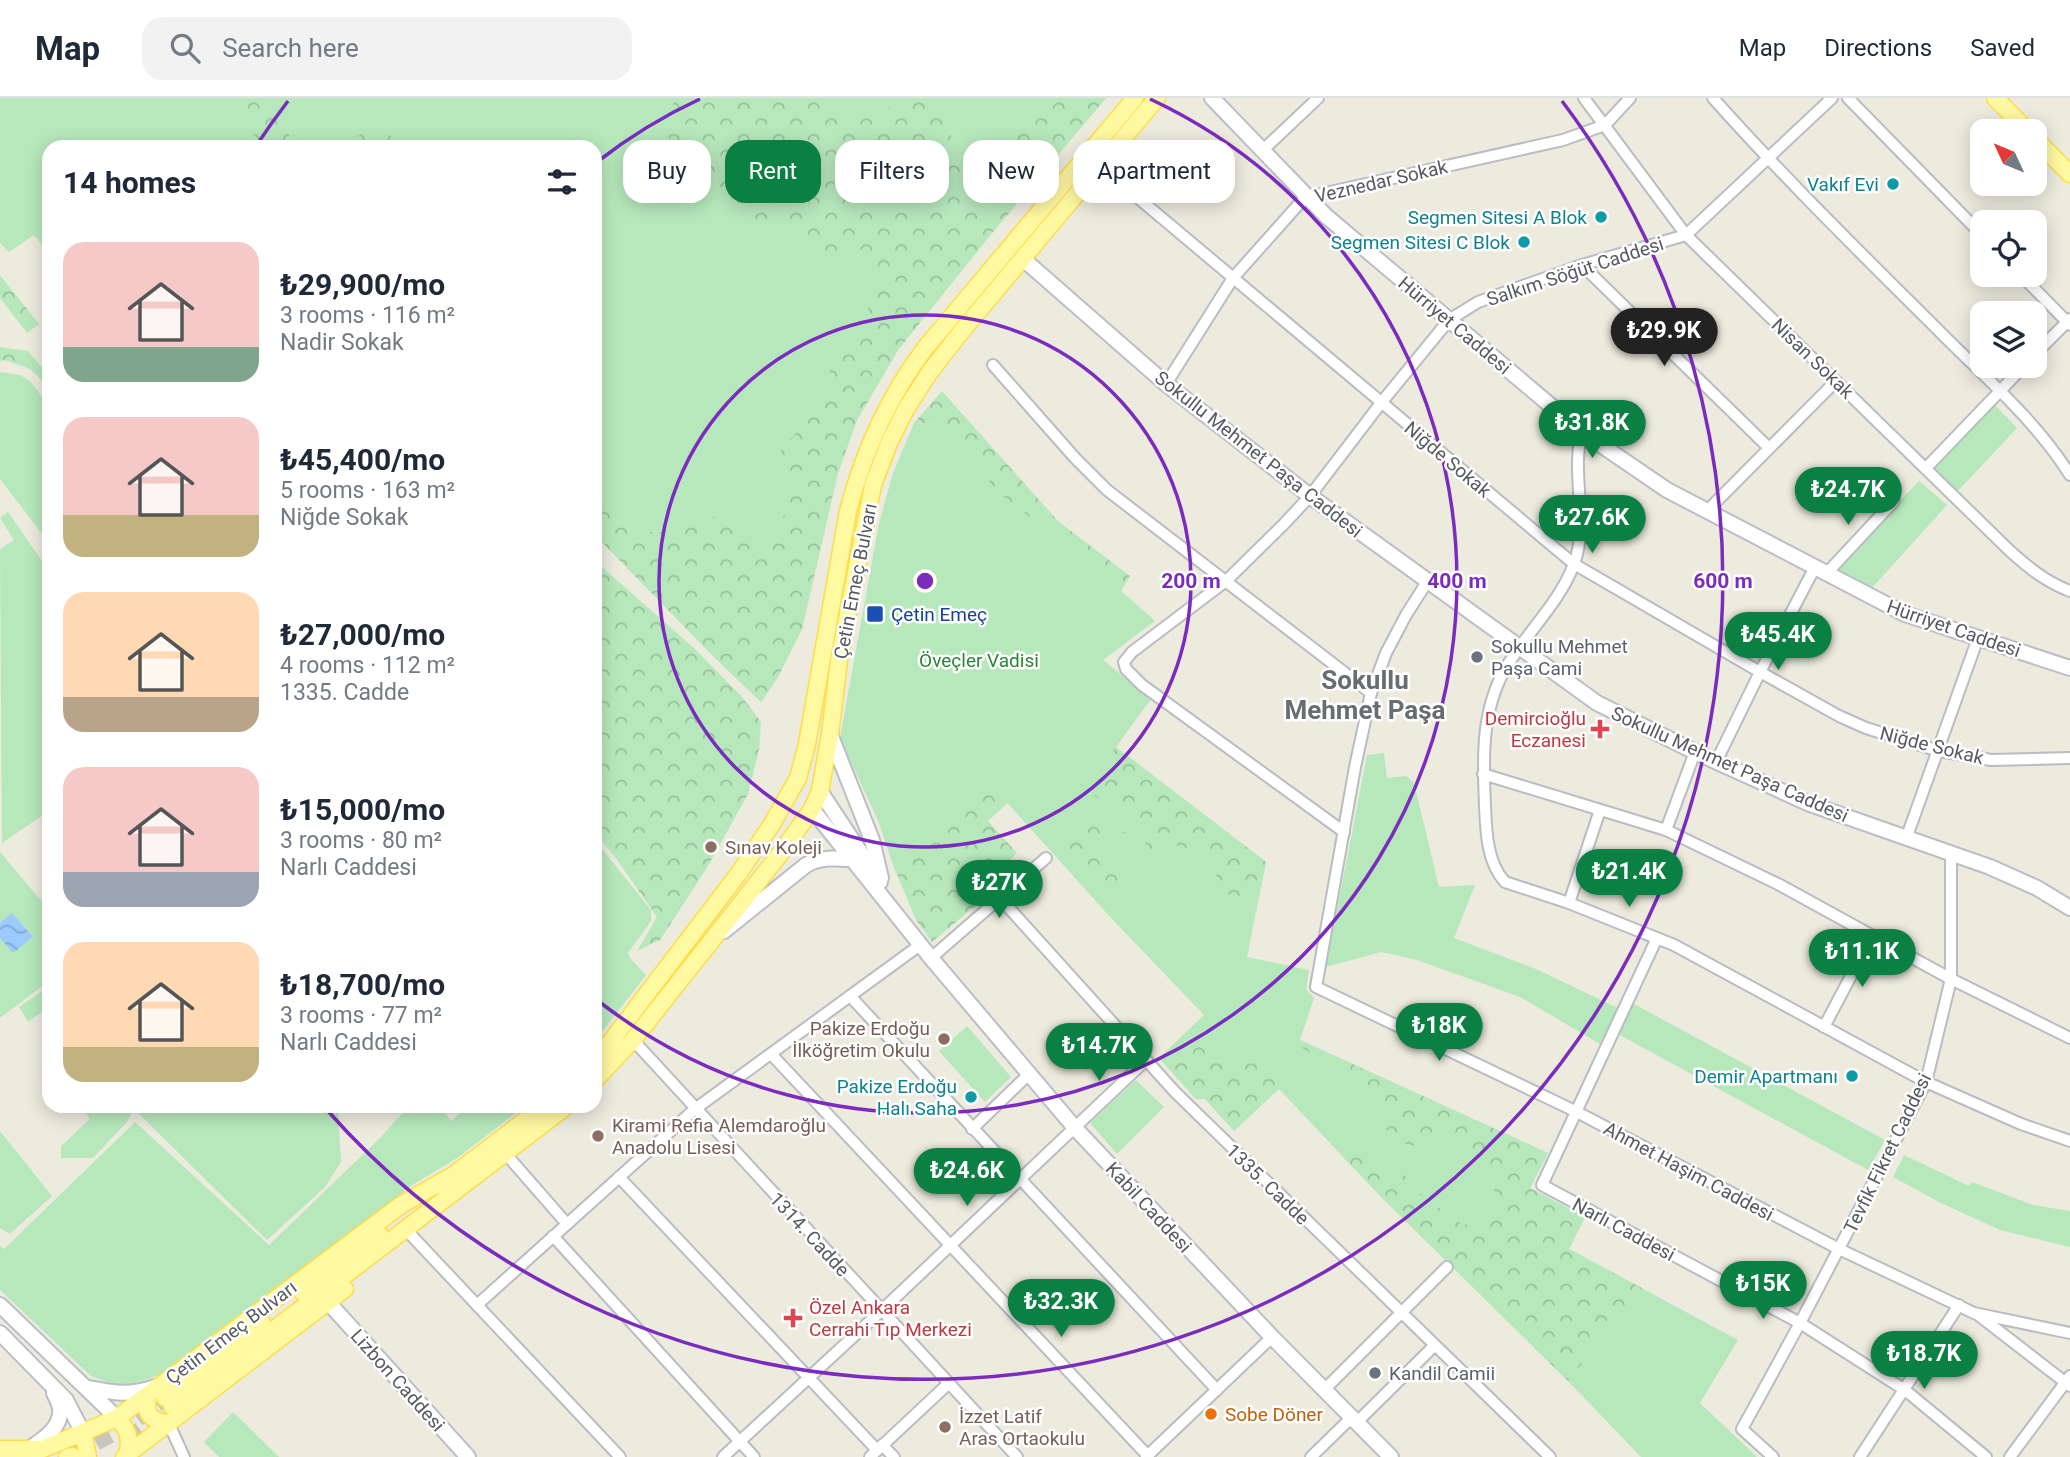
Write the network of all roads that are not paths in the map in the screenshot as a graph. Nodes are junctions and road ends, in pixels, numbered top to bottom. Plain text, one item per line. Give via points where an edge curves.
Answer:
1 (1135, 98) edge
2 (1157, 98) edge
3 (1212, 98) edge
4 (1318, 98) edge
5 (1584, 98) edge
6 (1630, 98) edge
7 (1713, 98) edge
8 (1832, 98) edge
9 (1848, 98) edge
10 (1995, 98) edge
11 (2016, 119) edge
12 (1605, 125) junction
13 (1122, 140) edge
14 (1264, 149) junction
15 (2048, 152) edge
16 (1768, 160) junction
17 (2070, 174) edge
18 (1073, 194) edge
19 (1308, 197) junction
20 (1144, 203) edge
21 (1970, 223) edge
22 (1686, 234) junction
23 (1016, 253) junction
24 (1582, 265) junction
25 (1233, 278) junction
26 (2033, 287) edge
27 (1450, 320) junction
28 (2069, 322) edge
29 (2047, 343) edge
30 (993, 365) dead end
31 (2012, 378) edge
32 (1836, 381) junction
33 (1166, 384) junction
34 (1999, 392) junction
35 (1381, 403) junction
36 (1582, 432) junction
37 (1769, 448) junction
38 (1926, 468) junction
39 (2070, 475) edge
40 (1310, 496) junction
41 (1894, 501) dead end
42 (1706, 512) junction
43 (1574, 564) junction
44 (1820, 572) junction
45 (1226, 581) junction
46 (1427, 582) junction
47 (2070, 591) edge
48 (1979, 638) junction
49 (1520, 649) junction
50 (2070, 668) edge
51 (1760, 672) junction
52 (1371, 693) junction
53 (830, 734) junction
54 (1939, 751) junction
55 (1695, 752) junction
56 (2070, 758) edge
57 (1716, 762) junction
58 (1483, 774) junction
59 (798, 778) junction
60 (820, 791) junction
61 (788, 797) junction
62 (812, 809) junction
63 (1600, 810) junction
64 (1667, 830) junction
65 (1344, 832) junction
66 (1906, 839) junction
67 (1951, 853) junction
68 (1046, 858) dead end
69 (851, 859) junction
70 (882, 886) junction
71 (1000, 898) junction
72 (1569, 903) junction
73 (2070, 908) edge
74 (1872, 936) junction
75 (1657, 937) junction
76 (920, 945) junction
77 (705, 948) junction
78 (931, 958) junction
79 (1951, 979) junction
80 (850, 996) junction
81 (1824, 1027) junction
82 (2070, 1038) edge
83 (633, 1040) junction
84 (602, 1053) edge
85 (771, 1054) junction
86 (1146, 1060) junction
87 (602, 1073) edge
88 (1028, 1075) junction
89 (1926, 1082) junction
90 (695, 1109) junction
91 (1575, 1111) junction
92 (536, 1113) edge
93 (558, 1113) edge
94 (1074, 1128) junction
95 (972, 1129) junction
96 (2070, 1141) edge
97 (505, 1153) junction
98 (619, 1177) junction
99 (1020, 1180) junction
100 (452, 1183) junction
101 (567, 1224) junction
102 (411, 1236) junction
103 (553, 1236) junction
104 (951, 1245) junction
105 (1839, 1249) junction
106 (1447, 1267) dead end
107 (328, 1302) junction
108 (477, 1305) junction
109 (1959, 1305) junction
110 (0, 1306) edge
111 (881, 1311) junction
112 (1401, 1313) junction
113 (1974, 1313) junction
114 (1800, 1323) junction
115 (0, 1333) edge
116 (2070, 1333) edge
117 (1272, 1337) junction
118 (1434, 1346) junction
119 (808, 1379) junction
120 (2068, 1382) edge
121 (948, 1384) junction
122 (51, 1385) junction
123 (87, 1387) junction
124 (1217, 1390) junction
125 (1324, 1390) junction
126 (1905, 1390) junction
127 (162, 1396) junction
128 (117, 1418) junction
129 (1354, 1420) junction
130 (169, 1424) junction
131 (83, 1433) junction
132 (740, 1441) junction
133 (0, 1449) edge
134 (29, 1449) junction
135 (876, 1451) edge
136 (126, 1456) edge
137 (1147, 1456) edge
138 (88, 1457) edge
139 (184, 1457) edge
140 (468, 1457) edge
141 (620, 1457) edge
142 (723, 1457) edge
143 (754, 1457) edge
144 (894, 1457) edge
145 (1017, 1457) edge
146 (1311, 1457) edge
147 (1391, 1457) edge
148 (1549, 1457) edge
149 (1773, 1457) edge
150 (1860, 1457) edge
151 (1986, 1457) edge
152 (2010, 1457) edge

1 - 23 main road, Çetin Emeç Bulvarı
2 - 13 main road, Çetin Emeç Bulvarı
3 - 14 main road, Hürriyet Caddesi
4 - 14 street
5 - 12 street, Nisan Sokak
6 - 12 street, Veznedar Sokak
7 - 16 street
8 - 16 street, Salkım Söğüt Caddesi
9 - 21 street
10 - 11 main road
12 - 19 street, Veznedar Sokak via 1563,140
12 - 22 street, Nisan Sokak
14 - 19 main road, Hürriyet Caddesi
15 - 17 main road
16 - 22 street, Salkım Söğüt Caddesi
16 - 34 street
18 - 23 main road, Çetin Emeç Bulvarı
19 - 25 street, Veznedar Sokak
19 - 27 main road, Hürriyet Caddesi
20 - 25 street, Niğde Sokak
22 - 24 street, Salkım Söğüt Caddesi
22 - 32 street, Nisan Sokak
23 - 33 main road, Sokullu Mehmet Paşa Caddesi
23 - 53 main road, Çetin Emeç Bulvarı via 929,373 889,443 873,485 859,548
23 - 59 main road, Çetin Emeç Bulvarı via 907,373 870,442 848,511
24 - 27 street, Salkım Söğüt Caddesi via 1478,302
24 - 37 street
25 - 33 street, Veznedar Sokak
25 - 35 street, Niğde Sokak
26 - 28 street
27 - 35 street, Salkım Söğüt Caddesi
27 - 36 main road, Hürriyet Caddesi
28 - 29 street
30 - 45 street via 1101,484
31 - 34 street
32 - 37 street
32 - 38 street, Nisan Sokak
33 - 40 main road, Sokullu Mehmet Paşa Caddesi
34 - 38 street
34 - 39 street via 2056,453
35 - 40 street, Salkım Söğüt Caddesi
35 - 43 street, Niğde Sokak
36 - 42 main road, Hürriyet Caddesi
36 - 43 street via 1578,447 1580,534
37 - 42 street
38 - 47 street, Nisan Sokak via 2032,571
40 - 45 street, Salkım Söğüt Caddesi
40 - 46 main road, Sokullu Mehmet Paşa Caddesi
41 - 44 street
42 - 44 main road, Hürriyet Caddesi
43 - 49 street
43 - 51 street, Niğde Sokak
44 - 48 main road, Hürriyet Caddesi via 1905,614
44 - 51 street
45 - 52 street
45 - 65 street, Salkım Söğüt Caddesi via 1132,652 1124,662 1126,669
46 - 49 main road, Sokullu Mehmet Paşa Caddesi
46 - 52 street via 1386,653
48 - 50 main road, Hürriyet Caddesi
48 - 54 street
49 - 55 main road, Sokullu Mehmet Paşa Caddesi via 1597,703
49 - 58 street via 1501,678 1487,716
51 - 54 street, Niğde Sokak via 1866,729
51 - 57 street
52 - 65 street
53 - 60 main road, Çetin Emeç Bulvarı
53 - 70 main road via 872,840
54 - 56 street, Niğde Sokak via 1991,760
54 - 66 street
55 - 57 main road, Sokullu Mehmet Paşa Caddesi
55 - 64 street
57 - 66 main road, Sokullu Mehmet Paşa Caddesi via 1810,804
58 - 63 street
58 - 72 street via 1491,856 1499,876
59 - 60 main road
59 - 61 main road, Çetin Emeç Bulvarı
60 - 62 main road, Çetin Emeç Bulvarı
60 - 70 main road, Kabil Caddesi
61 - 62 main road
61 - 84 main road, Çetin Emeç Bulvarı via 739,873
62 - 69 main road, Kabil Caddesi
62 - 77 main road, Çetin Emeç Bulvarı
63 - 64 street
63 - 72 street
64 - 74 street
65 - 91 street, Ahmet Haşim Caddesi via 1316,987
66 - 67 main road, Sokullu Mehmet Paşa Caddesi
67 - 73 main road, Sokullu Mehmet Paşa Caddesi via 2037,888
67 - 79 street, Tevfik Fikret Caddesi
68 - 71 street
69 - 76 main road, Kabil Caddesi
69 - 77 main road via 814,860
70 - 76 main road, Kabil Caddesi
71 - 78 street
71 - 86 street, 1335. Cadde
72 - 75 street
74 - 79 street
74 - 81 street
75 - 81 street
75 - 91 street
76 - 78 main road, Kabil Caddesi
76 - 80 street
77 - 83 main road, Çetin Emeç Bulvarı
78 - 88 main road, Kabil Caddesi
79 - 82 street
79 - 89 street, Tevfik Fikret Caddesi
80 - 85 street
80 - 95 street
81 - 89 street
83 - 87 main road, Çetin Emeç Bulvarı
83 - 90 street, 1314. Cadde
85 - 90 street
85 - 104 street
86 - 94 street
86 - 112 street, 1335. Cadde
88 - 94 main road, Kabil Caddesi
88 - 95 street
89 - 96 street
89 - 105 street, Tevfik Fikret Caddesi
90 - 98 street
90 - 111 street, 1314. Cadde
91 - 105 street, Ahmet Haşim Caddesi
91 - 114 street, Narlı Caddesi via 1542,1185
92 - 100 main road, Çetin Emeç Bulvarı
93 - 97 main road, Çetin Emeç Bulvarı
94 - 99 street
94 - 117 main road, Kabil Caddesi
95 - 99 street
97 - 100 main road, Çetin Emeç Bulvarı
97 - 101 street
98 - 101 street
98 - 119 street
99 - 104 street
99 - 124 street
100 - 102 main road, Çetin Emeç Bulvarı
100 - 127 main road, Çetin Emeç Bulvarı
101 - 103 street
102 - 107 main road, Çetin Emeç Bulvarı
102 - 108 street
103 - 108 street
103 - 132 street
104 - 111 street
104 - 137 street
105 - 109 street, Ahmet Haşim Caddesi
105 - 114 street, Tevfik Fikret Caddesi
106 - 112 street
107 - 130 main road, Çetin Emeç Bulvarı
107 - 140 main road, Lizbon Caddesi
108 - 141 street
109 - 113 street, Ahmet Haşim Caddesi
109 - 126 street
110 - 123 main road
111 - 119 street
111 - 121 street, 1314. Cadde
112 - 118 street, 1335. Cadde
112 - 125 street
113 - 116 street, Ahmet Haşim Caddesi
113 - 120 street
114 - 126 street, Narlı Caddesi
114 - 149 street, Tevfik Fikret Caddesi via 1742,1429
115 - 122 main road
117 - 124 street
117 - 125 main road, Kabil Caddesi
118 - 129 street
118 - 148 street, 1335. Cadde
119 - 132 street
119 - 135 street
120 - 152 street
121 - 135 street
121 - 145 street, 1314. Cadde
122 - 131 main road via 66,1400
122 - 134 main road via 60,1409 57,1422 50,1434
123 - 127 main road
123 - 128 main road
124 - 137 street
125 - 129 main road, Kabil Caddesi
126 - 150 street
126 - 151 street, Narlı Caddesi
127 - 128 main road, Çetin Emeç Bulvarı
127 - 130 main road via 146,1409 152,1419
128 - 131 main road, Çetin Emeç Bulvarı
128 - 136 main road via 128,1432
129 - 146 street
129 - 147 main road, Kabil Caddesi
130 - 136 main road, Çetin Emeç Bulvarı
130 - 139 street
131 - 134 main road, Çetin Emeç Bulvarı via 43,1449
131 - 138 main road
132 - 142 street
132 - 143 street
133 - 134 main road, Çetin Emeç Bulvarı
135 - 144 street

